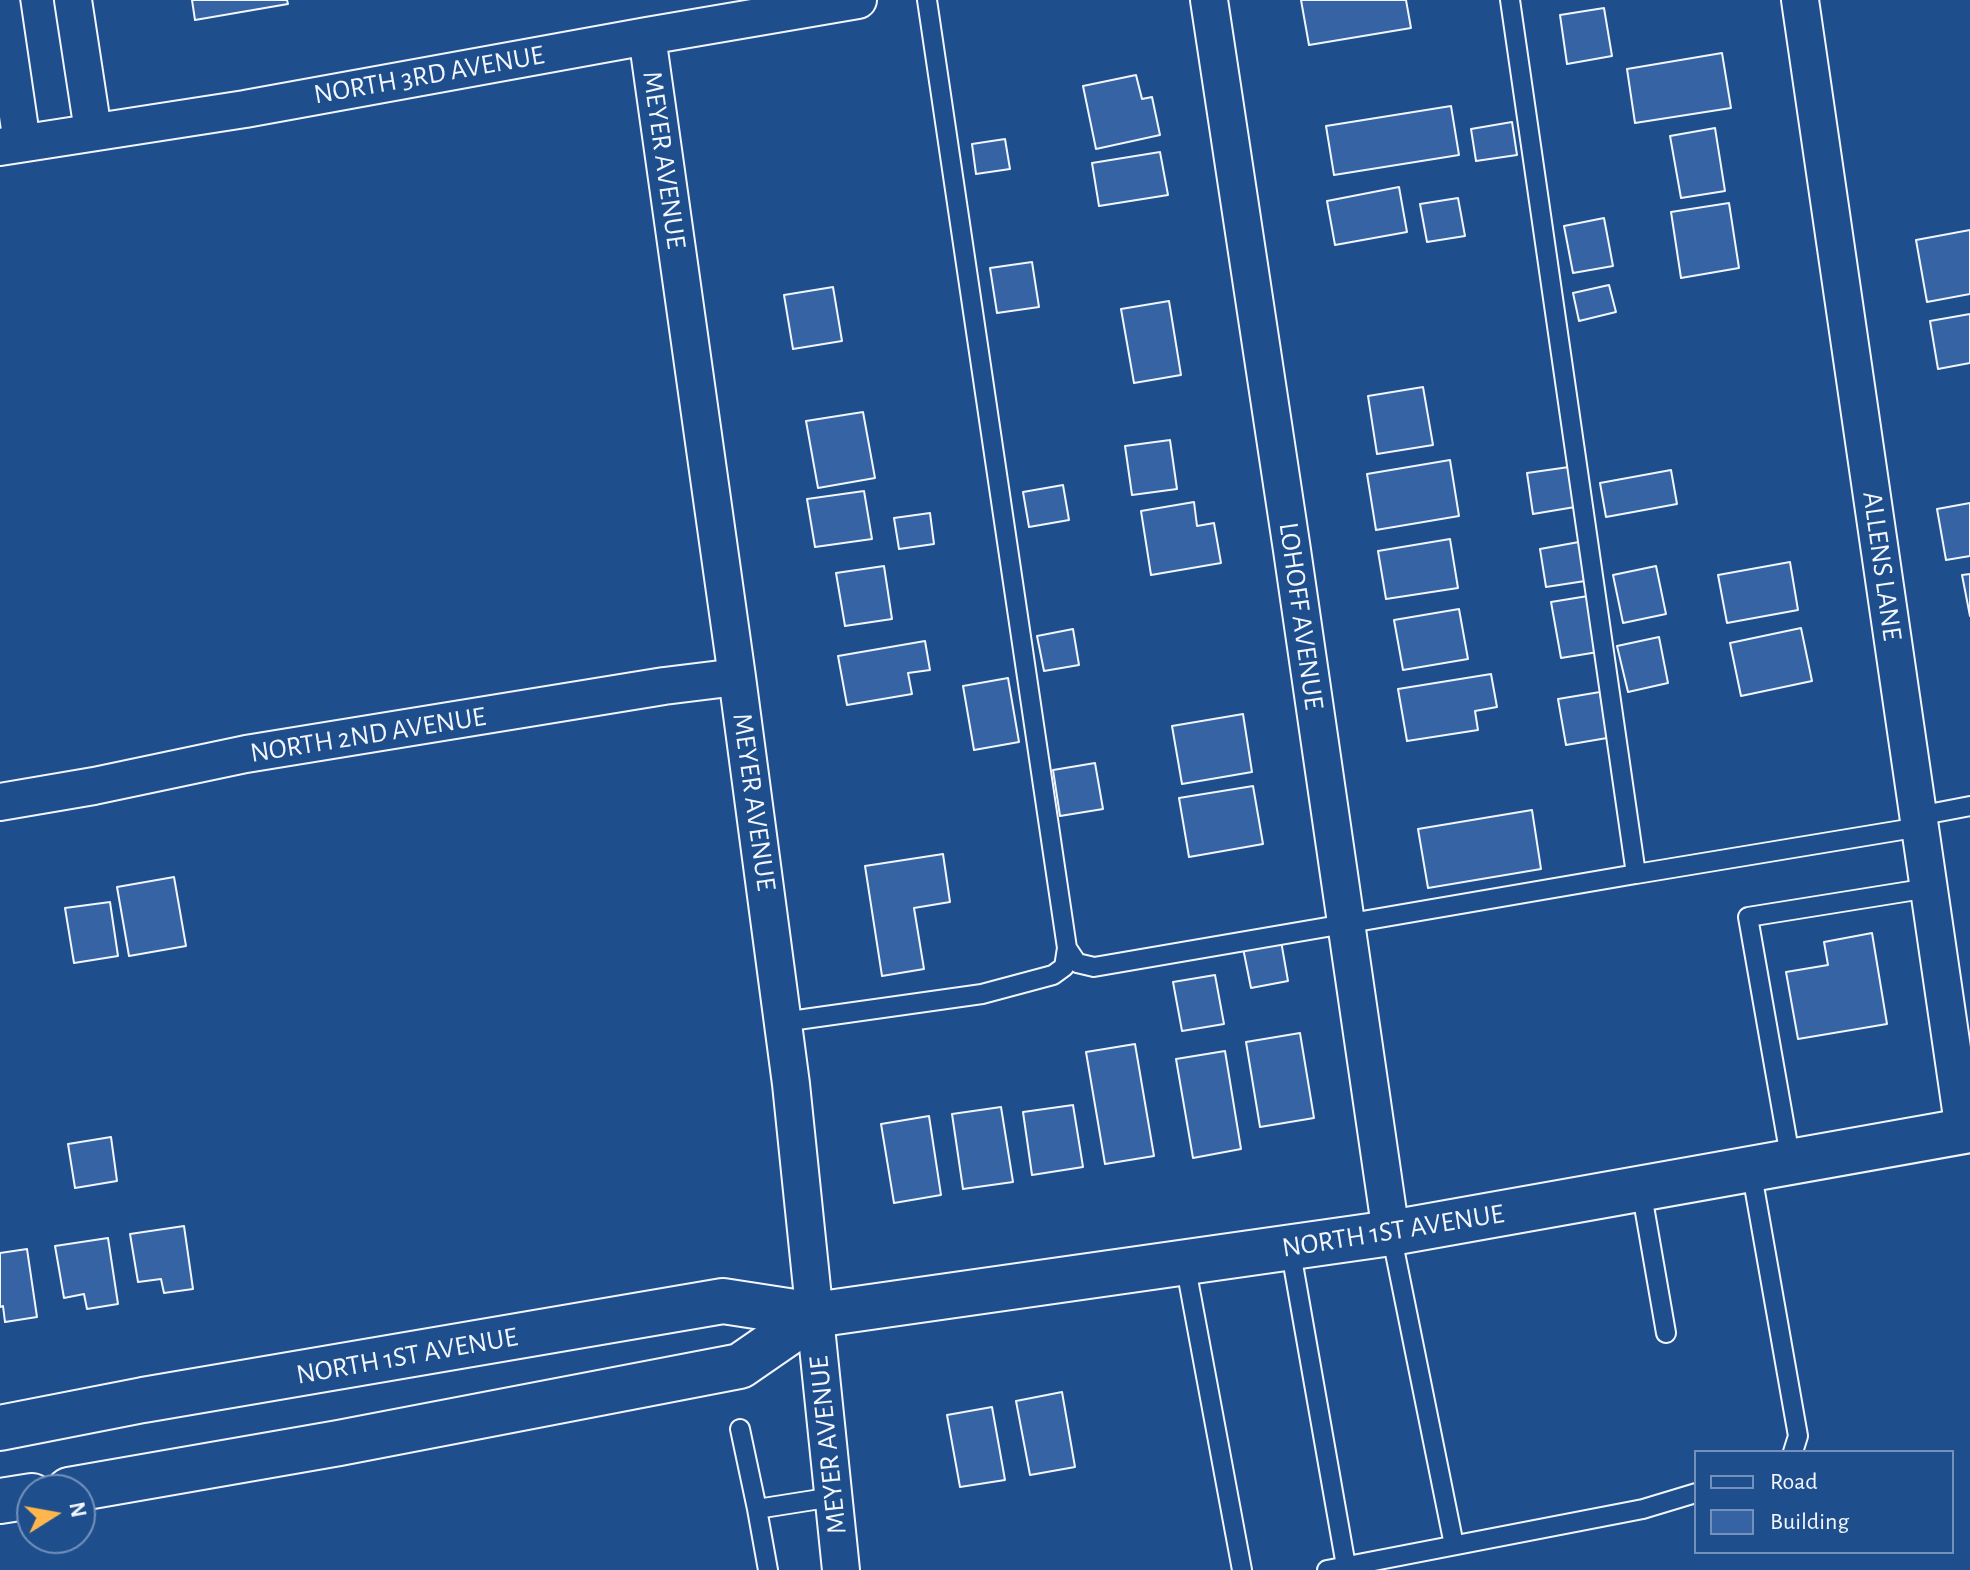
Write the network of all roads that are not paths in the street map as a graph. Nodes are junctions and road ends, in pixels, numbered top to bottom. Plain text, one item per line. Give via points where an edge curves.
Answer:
1 (1, 0) edge
2 (73, 0) edge
3 (858, 0) edge
4 (927, 0) edge
5 (1209, 0) edge
6 (1510, 0) edge
7 (1800, 0) edge
8 (647, 36) junction
9 (93, 131) junction
10 (11, 145) edge
11 (737, 677) junction
12 (0, 802) edge
13 (1970, 806) edge
14 (1919, 822) junction
15 (1636, 874) junction
16 (1929, 888) junction
17 (1346, 924) junction
18 (1067, 948) junction
19 (783, 1022) junction
20 (1967, 1131) edge
21 (1771, 1166) junction
22 (1641, 1189) junction
23 (1391, 1233) junction
24 (1290, 1247) junction
25 (1185, 1263) junction
26 (814, 1315) junction
27 (1666, 1333) dead end
28 (0, 1428) edge
29 (740, 1429) dead end
30 (1794, 1450) edge
31 (96, 1485) edge
32 (1694, 1494) edge
33 (833, 1497) junction
34 (757, 1509) junction
35 (1454, 1545) junction
36 (1346, 1566) junction
37 (768, 1570) edge
38 (841, 1570) edge
39 (1242, 1570) edge
40 (1327, 1570) edge

1 - 10 street
2 - 9 street
3 - 8 street, NORTH 3RD AVENUE
4 - 18 lane
5 - 17 street, LOHOFF AVENUE
6 - 15 lane
7 - 14 street, ALLENS LANE
8 - 9 street, NORTH 3RD AVENUE via 245,109
8 - 11 street, MEYER AVENUE
9 - 10 street, NORTH 3RD AVENUE
11 - 12 street, NORTH 2ND AVENUE via 246,754
11 - 19 street, MEYER AVENUE
13 - 14 lane
14 - 15 lane
14 - 16 street, ALLENS LANE
15 - 17 lane
16 - 20 street, ALLENS LANE
16 - 21 lane via 1748,917
17 - 18 lane via 1094,967 1077,963
17 - 23 street, LOHOFF AVENUE
18 - 19 lane via 1064,967 1053,975 1011,987
19 - 26 street, MEYER AVENUE
20 - 21 main road, NORTH 1ST AVENUE
21 - 22 main road, NORTH 1ST AVENUE
21 - 30 lane via 1798,1436
22 - 23 main road, NORTH 1ST AVENUE
22 - 27 lane
23 - 24 main road, NORTH 1ST AVENUE
23 - 35 lane
24 - 25 main road, NORTH 1ST AVENUE
24 - 36 lane
25 - 26 main road, NORTH 1ST AVENUE
25 - 39 lane
26 - 28 main road, NORTH 1ST AVENUE via 723,1301
26 - 31 main road, NORTH 1ST AVENUE via 740,1366
26 - 33 street, MEYER AVENUE
29 - 34 lane
32 - 35 lane via 1643,1509
33 - 34 lane
33 - 38 street, MEYER AVENUE
34 - 37 lane
35 - 36 lane
36 - 40 lane

